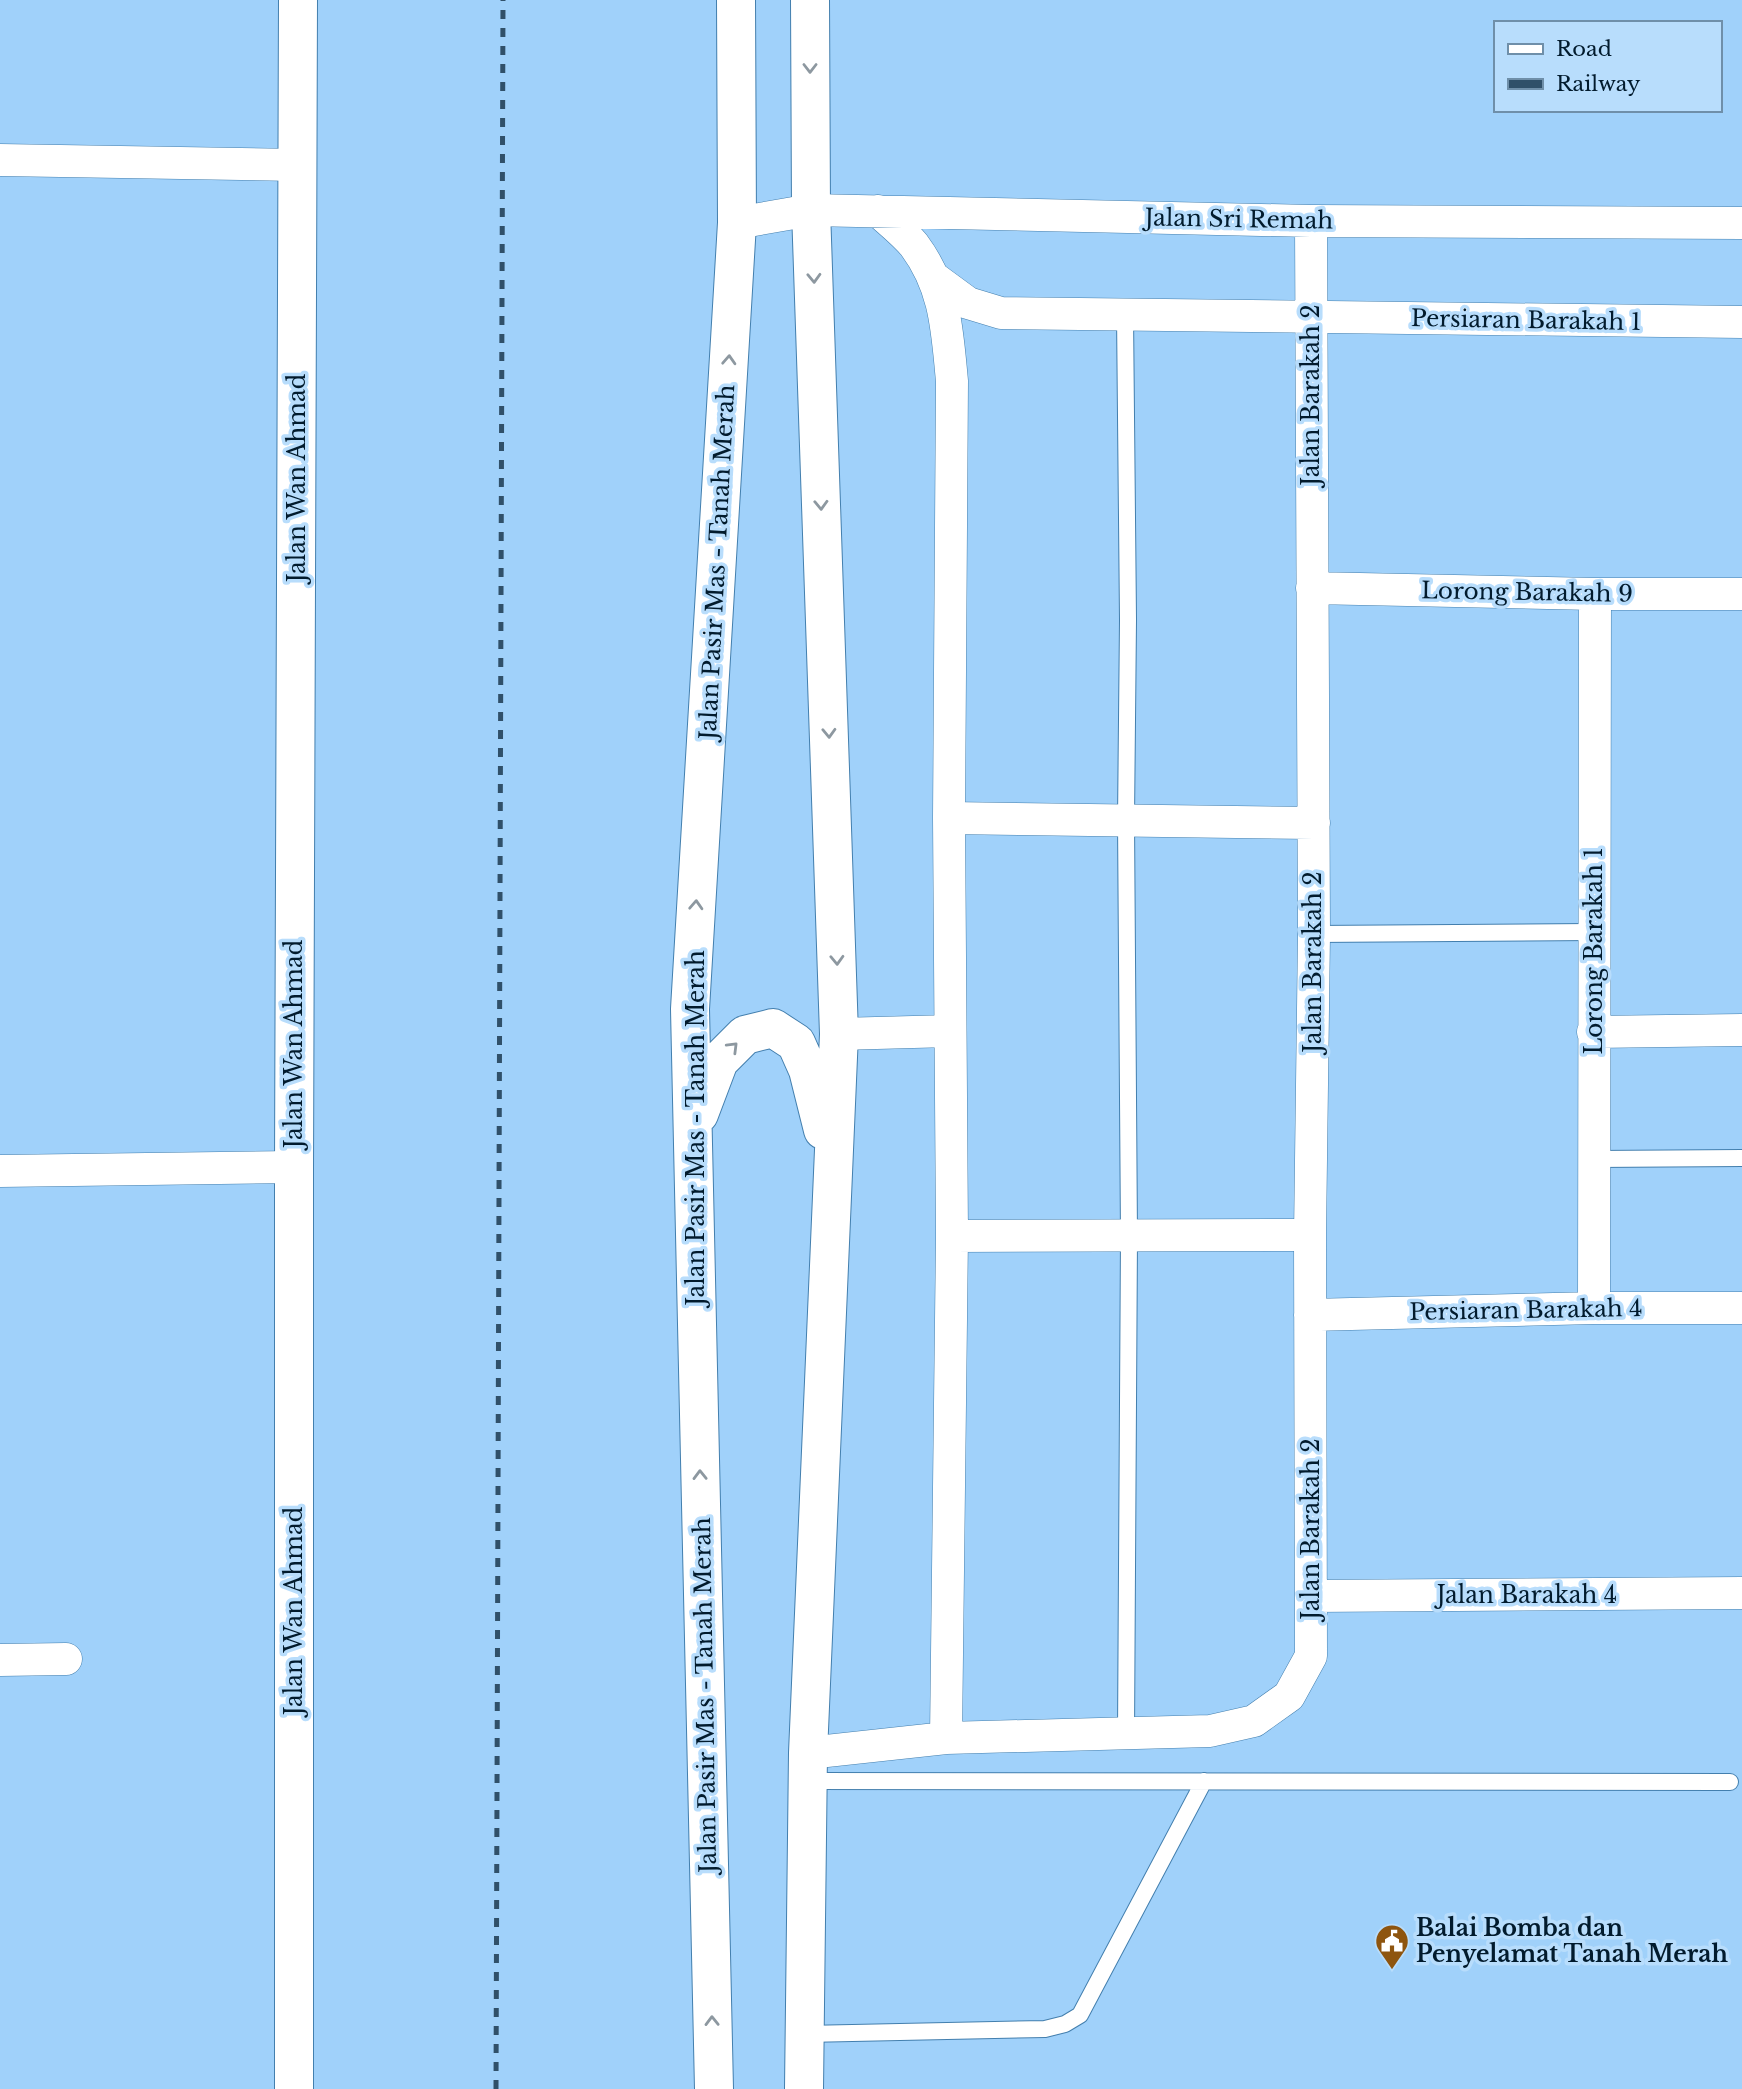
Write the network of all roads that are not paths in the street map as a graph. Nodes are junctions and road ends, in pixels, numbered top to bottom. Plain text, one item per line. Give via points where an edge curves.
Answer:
1 (298, 0) edge
2 (736, 0) edge
3 (810, 0) edge
4 (0, 160) edge
5 (298, 165) junction
6 (811, 210) junction
7 (878, 211) junction
8 (1311, 222) junction
9 (737, 223) junction
10 (1742, 223) edge
11 (934, 278) junction
12 (1125, 314) junction
13 (1310, 318) junction
14 (1742, 322) edge
15 (1312, 588) junction
16 (1595, 594) junction
17 (1742, 594) edge
18 (949, 818) junction
19 (1126, 820) junction
20 (1314, 823) junction
21 (1593, 932) junction
22 (1314, 934) junction
23 (950, 1031) junction
24 (1742, 1031) edge
25 (1593, 1032) junction
26 (839, 1034) junction
27 (693, 1129) junction
28 (1594, 1158) junction
29 (1742, 1158) edge
30 (294, 1167) junction
31 (0, 1171) edge
32 (833, 1179) junction
33 (1310, 1235) junction
34 (952, 1236) junction
35 (1129, 1237) junction
36 (1594, 1308) junction
37 (1742, 1308) edge
38 (1310, 1315) junction
39 (1742, 1593) edge
40 (1312, 1596) junction
41 (66, 1659) dead end
42 (0, 1660) edge
43 (1126, 1734) junction
44 (946, 1738) junction
45 (808, 1767) junction
46 (1204, 1781) junction
47 (1730, 1782) dead end
48 (804, 2034) junction
49 (294, 2089) edge
50 (713, 2089) edge
51 (804, 2089) edge

1 - 5 main road, Jalan Wan Ahmad
2 - 9 main road, Jalan Pasir Mas - Tanah Merah
3 -> 6 main road
4 - 5 street
5 - 30 main road, Jalan Wan Ahmad
6 - 7 street, Jalan Sri Remah
6 - 9 street, Jalan Sri Remah
6 -> 26 main road
7 - 8 street, Jalan Sri Remah
7 - 11 street via 913,244
8 - 10 street, Jalan Sri Remah
8 - 13 street, Jalan Barakah 2
27 -> 9 main road, Jalan Pasir Mas - Tanah Merah via 690,1009
11 - 12 street, Persiaran Barakah 1 via 968,303 1001,313
11 - 18 street via 946,317 952,381
12 - 13 street, Persiaran Barakah 1
12 - 19 lane
13 - 14 street, Persiaran Barakah 1
13 - 15 street, Jalan Barakah 2
15 - 16 street, Lorong Barakah 9
15 - 20 street, Jalan Barakah 2
16 - 17 street, Lorong Barakah 9
16 - 21 street, Lorong Barakah 1
18 - 19 street
18 - 23 street
19 - 20 street
19 - 35 lane
20 - 22 street, Jalan Barakah 2
21 - 22 lane
21 - 25 street, Lorong Barakah 1
22 - 33 street, Jalan Barakah 2
23 - 26 street
23 - 34 street
24 - 25 street
25 - 28 street, Lorong Barakah 1
26 - 32 main road
27 -> 32 main road via 719,1061 745,1035 772,1028 796,1043 808,1070
50 -> 27 main road, Jalan Pasir Mas - Tanah Merah
28 - 29 lane
28 - 36 street, Lorong Barakah 1
30 - 31 street
30 - 49 main road, Jalan Wan Ahmad
32 - 45 main road
33 - 35 street
33 - 38 street, Jalan Barakah 2
34 - 35 street
34 - 44 street
35 - 43 lane
36 - 37 street, Persiaran Barakah 4
36 - 38 street, Persiaran Barakah 4
38 - 40 street, Jalan Barakah 2
39 - 40 street, Jalan Barakah 4
40 - 43 street, Jalan Barakah 2 via 1311,1656 1289,1696 1254,1721 1210,1731
41 - 42 street
43 - 44 street
44 - 45 street
45 - 46 lane
45 - 48 main road
46 - 47 lane
46 - 48 lane via 1080,2015 1045,2029
48 - 51 main road

